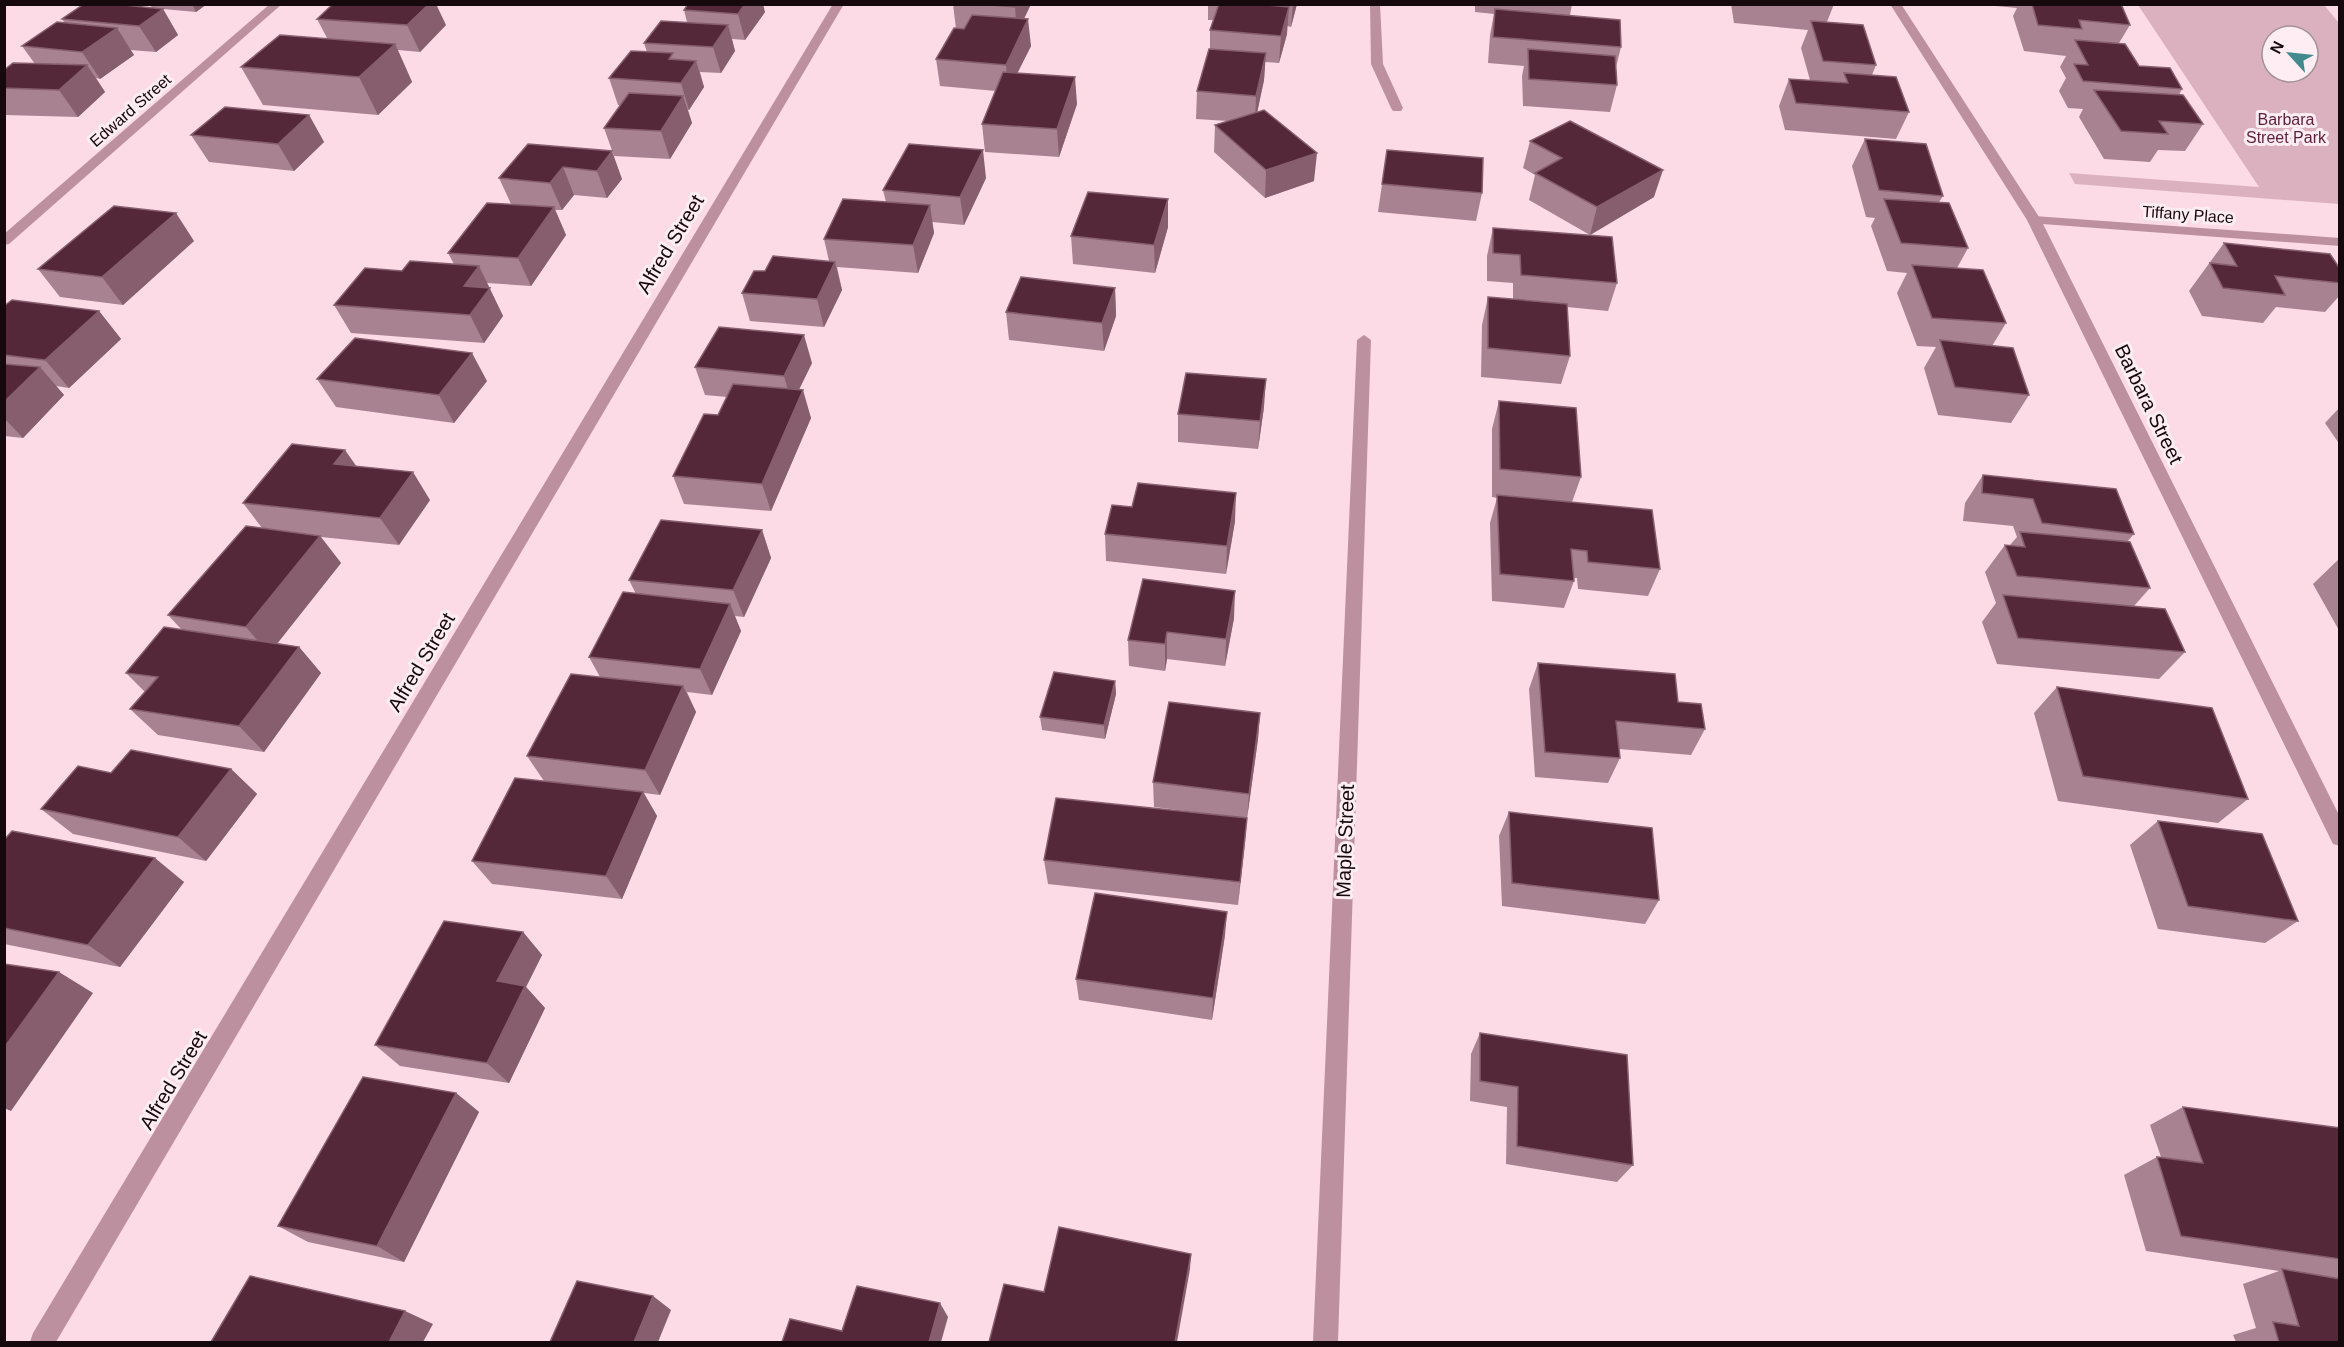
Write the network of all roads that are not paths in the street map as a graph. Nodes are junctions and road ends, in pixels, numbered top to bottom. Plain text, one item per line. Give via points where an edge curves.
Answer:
1 (278, 4) edge
2 (839, 4) edge
3 (1375, 4) edge
4 (1894, 4) edge
5 (1397, 108) dead end
6 (2034, 220) junction
7 (4, 241) edge
8 (2340, 242) edge
9 (1364, 340) dead end
10 (2340, 838) edge
11 (42, 1342) edge
12 (1325, 1342) edge

1 - 7 street, Edward Street
2 - 11 street, Alfred Street
3 - 5 street via 1377,64
4 - 6 street, Barbara Street
6 - 8 street, Tiffany Place
6 - 10 street, Barbara Street
9 - 12 street, Maple Street

